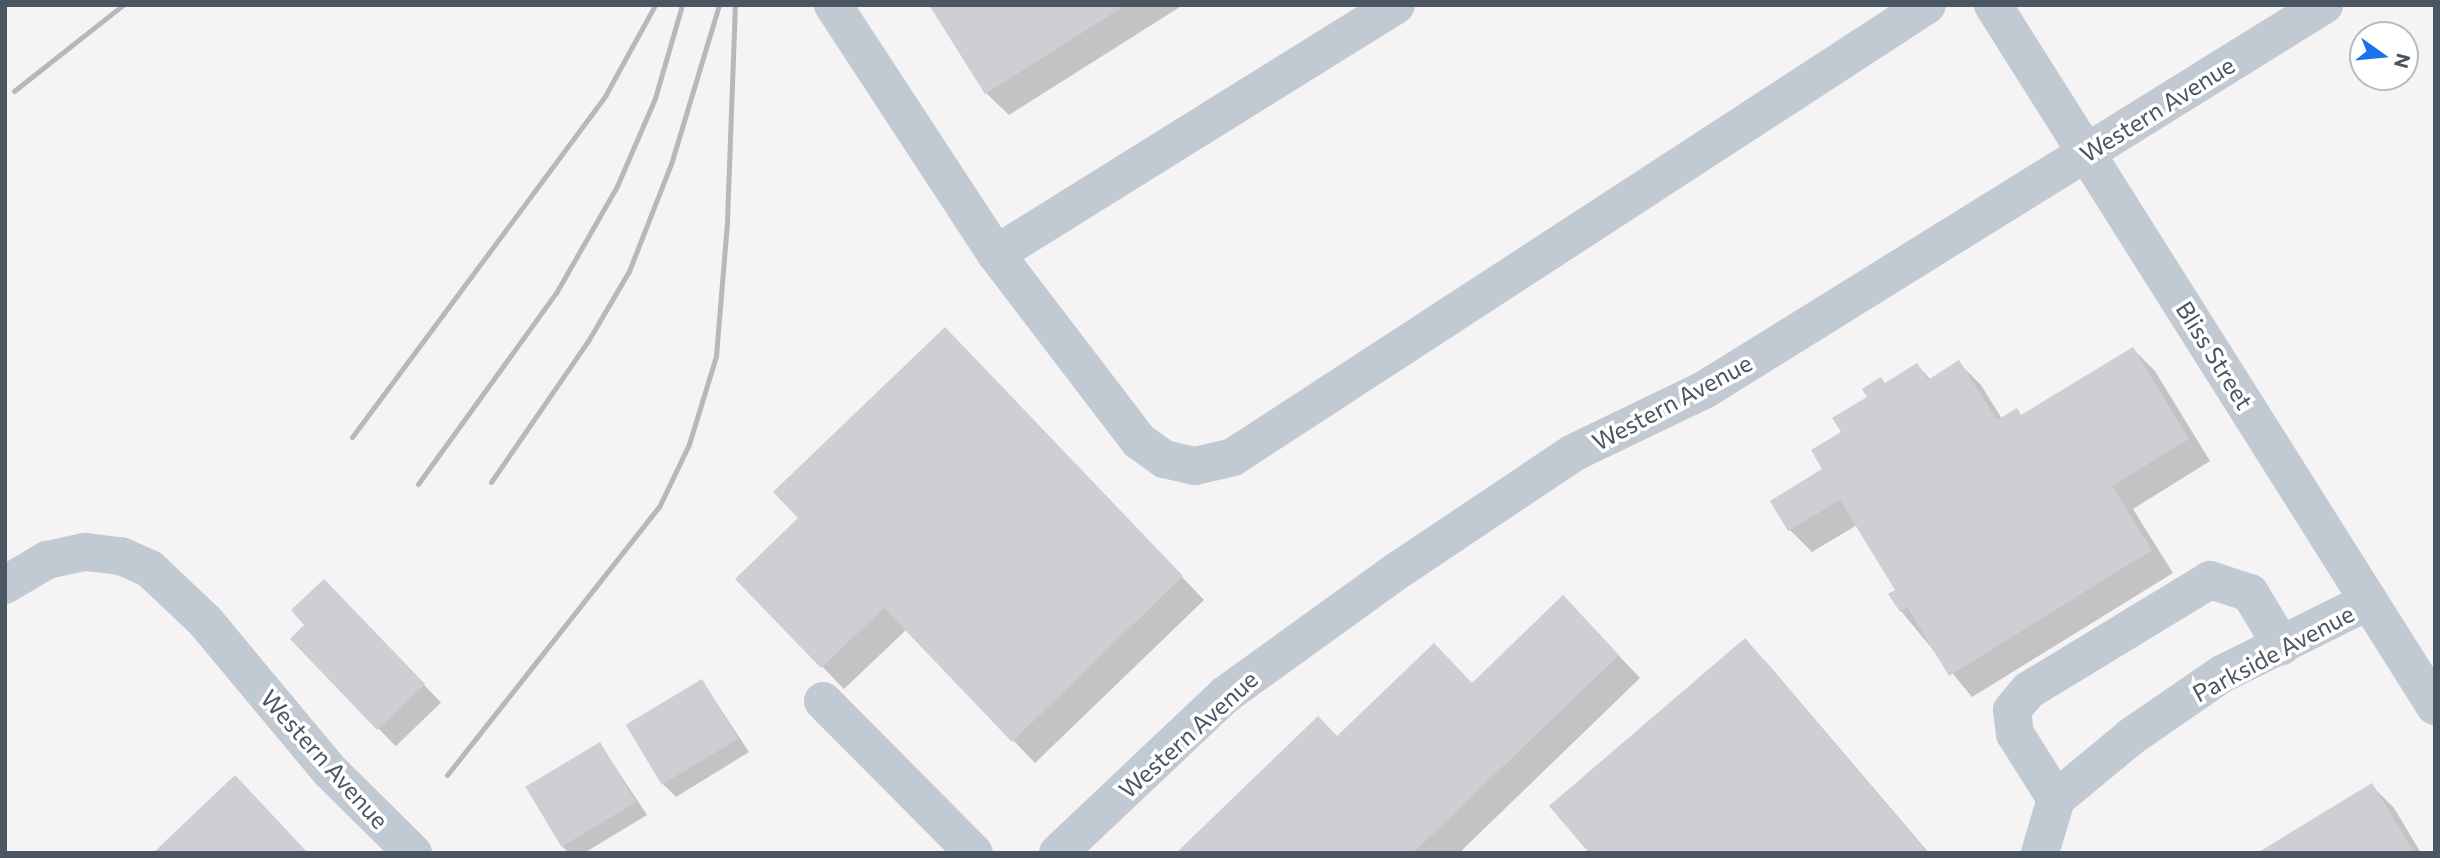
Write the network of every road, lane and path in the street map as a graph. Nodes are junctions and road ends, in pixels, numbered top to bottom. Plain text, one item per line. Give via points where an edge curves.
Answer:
1 (833, 5) edge
2 (1396, 5) edge
3 (1927, 5) edge
4 (1993, 5) edge
5 (2324, 5) edge
6 (2088, 152) junction
7 (996, 254) junction
8 (5, 585) edge
9 (2369, 601) junction
10 (2282, 646) junction
11 (823, 701) dead end
12 (2435, 706) edge
13 (2056, 799) junction
14 (412, 853) edge
15 (974, 853) edge
16 (1059, 853) edge
17 (2040, 853) edge

1 - 7 street
2 - 7 street
3 - 7 street via 1233,457 1195,466 1164,459 1139,441
4 - 6 street, Bliss Street
5 - 6 street, Western Avenue
6 - 9 street, Bliss Street
6 - 16 street, Western Avenue via 1704,390 1573,453 1400,569 1225,695
8 - 14 street, Western Avenue via 28,568 66,554 121,556 169,584 330,771
9 - 10 street, Parkside Avenue
9 - 12 street, Bliss Street
10 - 13 street, Parkside Avenue via 2222,674 2132,736
10 - 13 street via 2250,593 2210,580 2029,690 2012,710 2015,734
11 - 15 street
13 - 17 street

